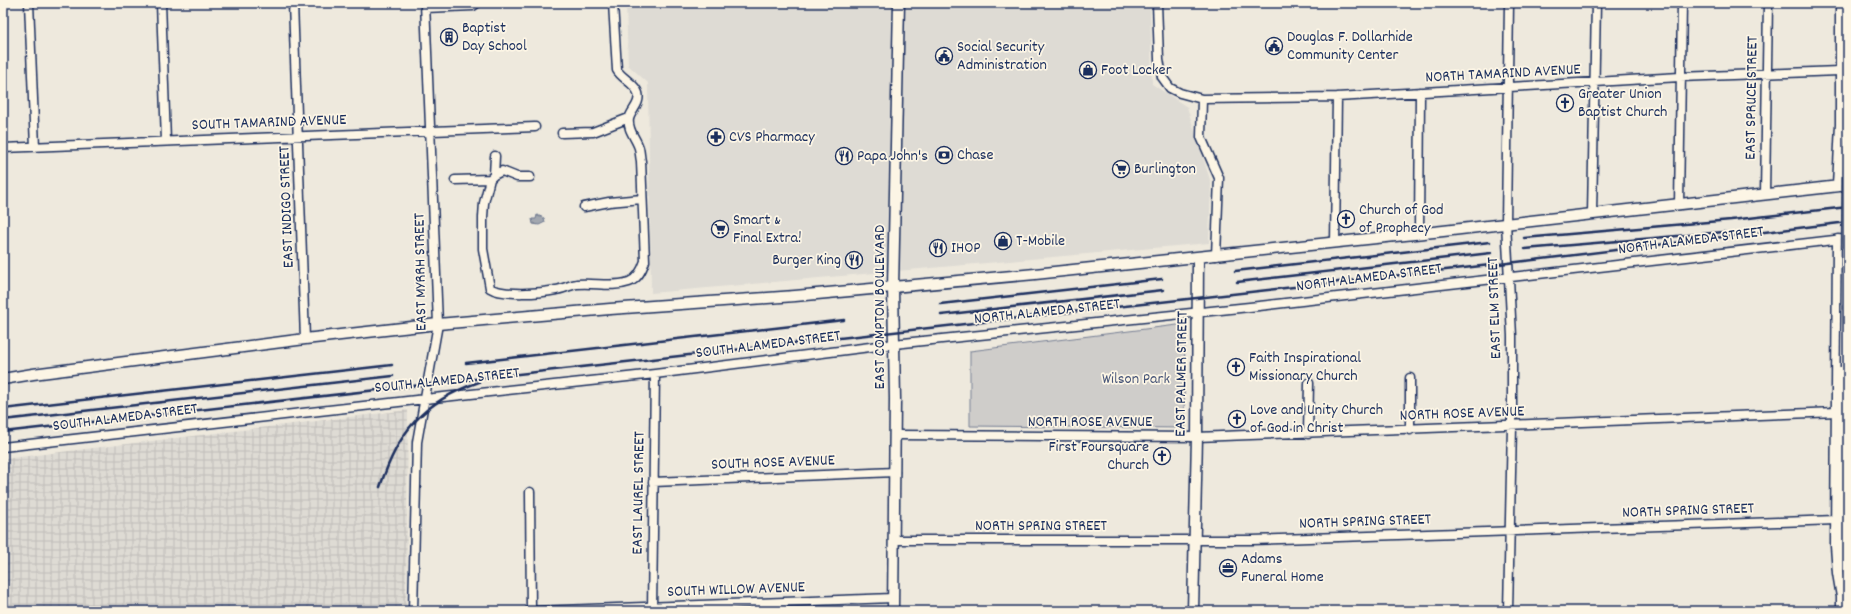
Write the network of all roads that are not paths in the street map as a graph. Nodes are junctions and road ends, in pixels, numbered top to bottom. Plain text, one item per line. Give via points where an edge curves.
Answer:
1 (29, 3) edge
2 (161, 3) edge
3 (293, 3) edge
4 (477, 3) edge
5 (613, 3) edge
6 (899, 3) edge
7 (1157, 3) edge
8 (1509, 3) edge
9 (1596, 3) edge
10 (1682, 3) edge
11 (1768, 3) edge
12 (1840, 3) edge
13 (425, 5) edge
14 (1839, 71) junction
15 (1766, 73) junction
16 (1680, 77) junction
17 (1594, 82) junction
18 (1508, 88) junction
19 (1420, 92) junction
20 (1337, 97) junction
21 (1202, 99) junction
22 (629, 118) junction
23 (535, 126) dead end
24 (431, 131) junction
25 (562, 133) dead end
26 (298, 136) junction
27 (166, 142) junction
28 (35, 147) junction
29 (3, 148) edge
30 (495, 156) dead end
31 (1848, 176) edge
32 (492, 177) junction
33 (530, 177) dead end
34 (455, 180) dead end
35 (1843, 185) edge
36 (1765, 194) junction
37 (642, 199) junction
38 (1679, 205) junction
39 (584, 208) dead end
40 (1592, 214) junction
41 (1506, 223) junction
42 (1419, 233) junction
43 (1843, 239) edge
44 (1335, 242) junction
45 (1216, 256) junction
46 (1198, 257) junction
47 (1508, 278) junction
48 (893, 288) junction
49 (1198, 312) junction
50 (438, 324) junction
51 (305, 339) junction
52 (894, 344) junction
53 (655, 374) junction
54 (1410, 378) dead end
55 (3, 379) edge
56 (1309, 384) dead end
57 (425, 398) junction
58 (1837, 412) junction
59 (1512, 426) junction
60 (1410, 430) junction
61 (1308, 434) junction
62 (895, 435) junction
63 (1197, 437) junction
64 (3, 447) edge
65 (894, 472) junction
66 (653, 482) junction
67 (530, 492) dead end
68 (1836, 520) junction
69 (1509, 531) junction
70 (894, 540) junction
71 (1195, 540) junction
72 (1842, 597) junction
73 (893, 598) junction
74 (652, 609) edge
75 (413, 611) edge
76 (532, 611) edge
77 (893, 611) edge
78 (1193, 611) edge
79 (1508, 611) edge
80 (1842, 611) edge

1 - 28 street
2 - 27 street
3 - 26 street, EAST INDIGO STREET
4 - 13 street via 473,6
5 - 22 street via 617,70 638,93 638,101
6 - 48 main road, EAST COMPTON BOULEVARD
7 - 21 street, NORTH TAMARIND AVENUE via 1162,77 1170,88
8 - 18 street, EAST ELM STREET
9 - 17 street
10 - 16 street
11 - 15 street, EAST SPRUCE STREET
12 - 14 main road
13 - 24 street, EAST MYRRH STREET
14 - 15 street, NORTH TAMARIND AVENUE
14 - 35 main road
15 - 16 street, NORTH TAMARIND AVENUE
15 - 36 street, EAST SPRUCE STREET
16 - 17 street, NORTH TAMARIND AVENUE
16 - 38 street
17 - 18 street, NORTH TAMARIND AVENUE
17 - 40 street
18 - 19 street, NORTH TAMARIND AVENUE
18 - 41 street, EAST ELM STREET
19 - 20 street, NORTH TAMARIND AVENUE
19 - 42 street
20 - 21 street, NORTH TAMARIND AVENUE
20 - 44 street
21 - 45 street via 1201,137 1219,178
22 - 25 street via 594,132
22 - 37 street via 629,129 639,148
23 - 24 street, SOUTH TAMARIND AVENUE
24 - 26 street, SOUTH TAMARIND AVENUE
24 - 50 street, EAST MYRRH STREET
26 - 27 street, SOUTH TAMARIND AVENUE
26 - 51 street, EAST INDIGO STREET
27 - 28 street, SOUTH TAMARIND AVENUE
28 - 29 street, SOUTH TAMARIND AVENUE
30 - 32 street
31 - 72 main road, bridge
32 - 33 street via 502,171 517,177
32 - 34 street
32 - 37 street via 484,203 483,248 490,288 500,292 545,291 577,284 610,285 637,278 645,261
35 - 36 main road
36 - 38 main road
37 - 39 street via 609,202
38 - 40 main road
40 - 41 main road
41 - 42 main road
41 - 47 street, EAST ELM STREET
42 - 44 main road
43 - 47 street, NORTH ALAMEDA STREET
43 - 58 main road
44 - 45 main road
45 - 46 main road
46 - 48 main road
46 - 49 main road, EAST PALMER STREET
47 - 49 street, NORTH ALAMEDA STREET
47 - 59 street, EAST ELM STREET via 1512,336
48 - 50 main road
48 - 52 main road, EAST COMPTON BOULEVARD
49 - 52 street, NORTH ALAMEDA STREET
49 - 63 main road, EAST PALMER STREET
50 - 51 main road
50 - 57 street, EAST MYRRH STREET
51 - 55 main road
52 - 53 street, SOUTH ALAMEDA STREET
52 - 62 main road, EAST COMPTON BOULEVARD
53 - 57 street, SOUTH ALAMEDA STREET
53 - 66 street, EAST LAUREL STREET
54 - 60 street
56 - 61 street
57 - 64 street, SOUTH ALAMEDA STREET
57 - 75 street, EAST MYRRH STREET via 416,456
58 - 59 street, NORTH ROSE AVENUE
58 - 68 main road
59 - 60 street, NORTH ROSE AVENUE
59 - 69 street, EAST ELM STREET
60 - 61 street, NORTH ROSE AVENUE
61 - 63 street, NORTH ROSE AVENUE
62 - 63 street, NORTH ROSE AVENUE
62 - 65 main road, EAST COMPTON BOULEVARD
63 - 71 main road, EAST PALMER STREET
65 - 66 street, SOUTH ROSE AVENUE
65 - 70 main road, EAST COMPTON BOULEVARD
66 - 74 street, EAST LAUREL STREET
67 - 76 street
68 - 69 street, NORTH SPRING STREET
68 - 72 main road via 1838,573
69 - 71 street, NORTH SPRING STREET
69 - 79 street, EAST ELM STREET
70 - 71 street, NORTH SPRING STREET
70 - 73 main road, EAST COMPTON BOULEVARD
71 - 78 main road, EAST PALMER STREET
72 - 80 main road
73 - 74 street, SOUTH WILLOW AVENUE
73 - 77 main road, EAST COMPTON BOULEVARD
74 - 76 street, SOUTH WILLOW AVENUE

